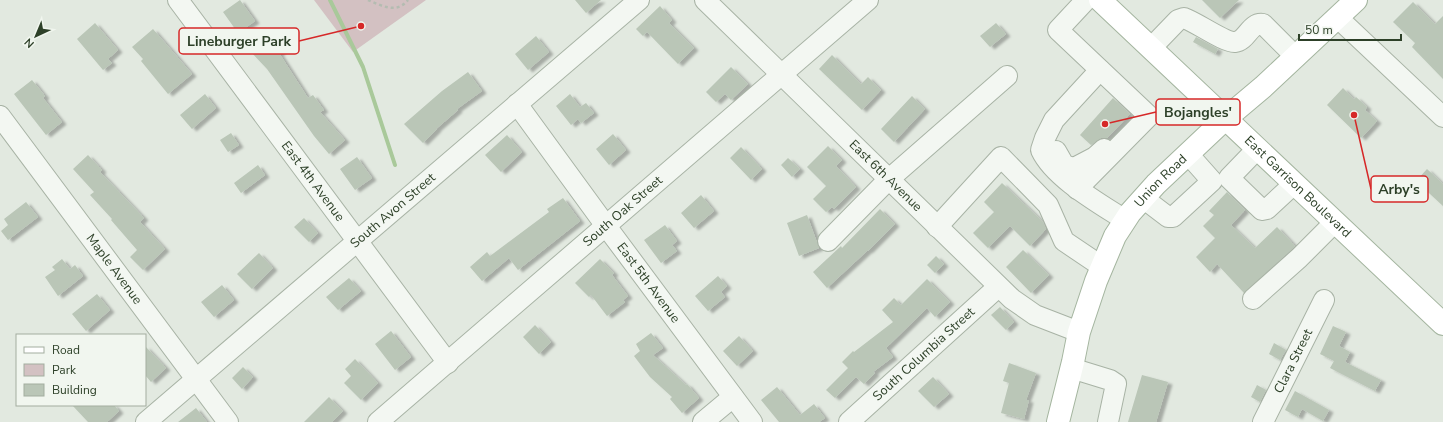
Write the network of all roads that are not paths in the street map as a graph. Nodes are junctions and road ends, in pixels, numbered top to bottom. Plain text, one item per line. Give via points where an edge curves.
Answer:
1 (178, 0) edge
2 (639, 0) edge
3 (705, 0) edge
4 (868, 0) edge
5 (1086, 0) edge
6 (1100, 0) edge
7 (1356, 0) edge
8 (1338, 18) junction
9 (1151, 48) junction
10 (1296, 57) junction
11 (1100, 70) junction
12 (781, 76) junction
13 (1007, 76) dead end
14 (1076, 97) junction
15 (517, 104) junction
16 (0, 116) edge
17 (1443, 117) edge
18 (1225, 119) junction
19 (1132, 133) junction
20 (1257, 149) junction
21 (1188, 154) junction
22 (888, 180) junction
23 (1221, 180) junction
24 (1294, 184) junction
25 (1078, 189) junction
26 (1143, 198) junction
27 (1125, 220) junction
28 (1335, 222) junction
29 (606, 226) junction
30 (937, 227) junction
31 (828, 241) dead end
32 (357, 242) junction
33 (1101, 266) junction
34 (998, 287) junction
35 (1253, 299) dead end
36 (1324, 300) dead end
37 (1443, 324) edge
38 (1079, 332) junction
39 (448, 363) junction
40 (1072, 368) junction
41 (196, 380) junction
42 (733, 397) junction
43 (146, 422) edge
44 (228, 422) edge
45 (378, 422) edge
46 (703, 422) edge
47 (752, 422) edge
48 (850, 422) edge
49 (1058, 422) edge
50 (1108, 422) edge
51 (1264, 422) edge

1 - 32 street, East 4th Avenue
2 - 15 street, South Avon Street
3 - 12 street, East 6th Avenue
4 - 12 street, South Oak Street
5 - 11 street via 1058,30
6 - 9 main road, East Garrison Boulevard
7 - 8 main road, Union Road
8 - 10 main road, Union Road
8 - 17 street
9 - 10 street via 1178,20 1184,18 1236,42 1258,23 1263,24
9 - 18 main road, East Garrison Boulevard
10 - 18 main road, Union Road
11 - 14 street
11 - 19 street via 1149,116
12 - 22 street, East 6th Avenue
12 - 29 street, South Oak Street
13 - 22 street
14 - 19 street via 1054,147 1064,165 1074,168 1095,157 1115,139
14 - 25 street via 1054,120 1041,150 1045,159
15 - 29 street, East 5th Avenue
15 - 32 street, South Avon Street
16 - 41 street, Maple Avenue
18 - 20 main road, East Garrison Boulevard
18 - 21 main road, Union Road
19 - 25 street
20 - 23 street
20 - 24 main road, East Garrison Boulevard
21 - 23 street
21 - 26 main road, Union Road
22 - 30 street, East 6th Avenue
22 - 31 street
23 - 24 street via 1262,210 1267,209
23 - 26 street via 1173,217 1168,217
24 - 28 main road, East Garrison Boulevard
25 - 27 street
26 - 27 main road, Union Road
27 - 33 main road, Union Road
28 - 35 street
28 - 37 main road, East Garrison Boulevard
29 - 39 street, South Oak Street
29 - 42 street, East 5th Avenue
30 - 33 street via 1001,157 1048,205 1064,241
30 - 34 street, East 6th Avenue
32 - 39 street, East 4th Avenue
32 - 41 street, South Avon Street
33 - 38 main road, Union Road
34 - 38 street, East 6th Avenue via 1035,315
34 - 48 street, South Columbia Street
36 - 51 street, Clara Street
38 - 40 main road, Union Road
39 - 45 street, South Oak Street
40 - 49 main road, Union Road
40 - 50 street via 1116,384
41 - 43 street, South Avon Street
41 - 44 street, Maple Avenue
42 - 46 street
42 - 47 street, East 5th Avenue

